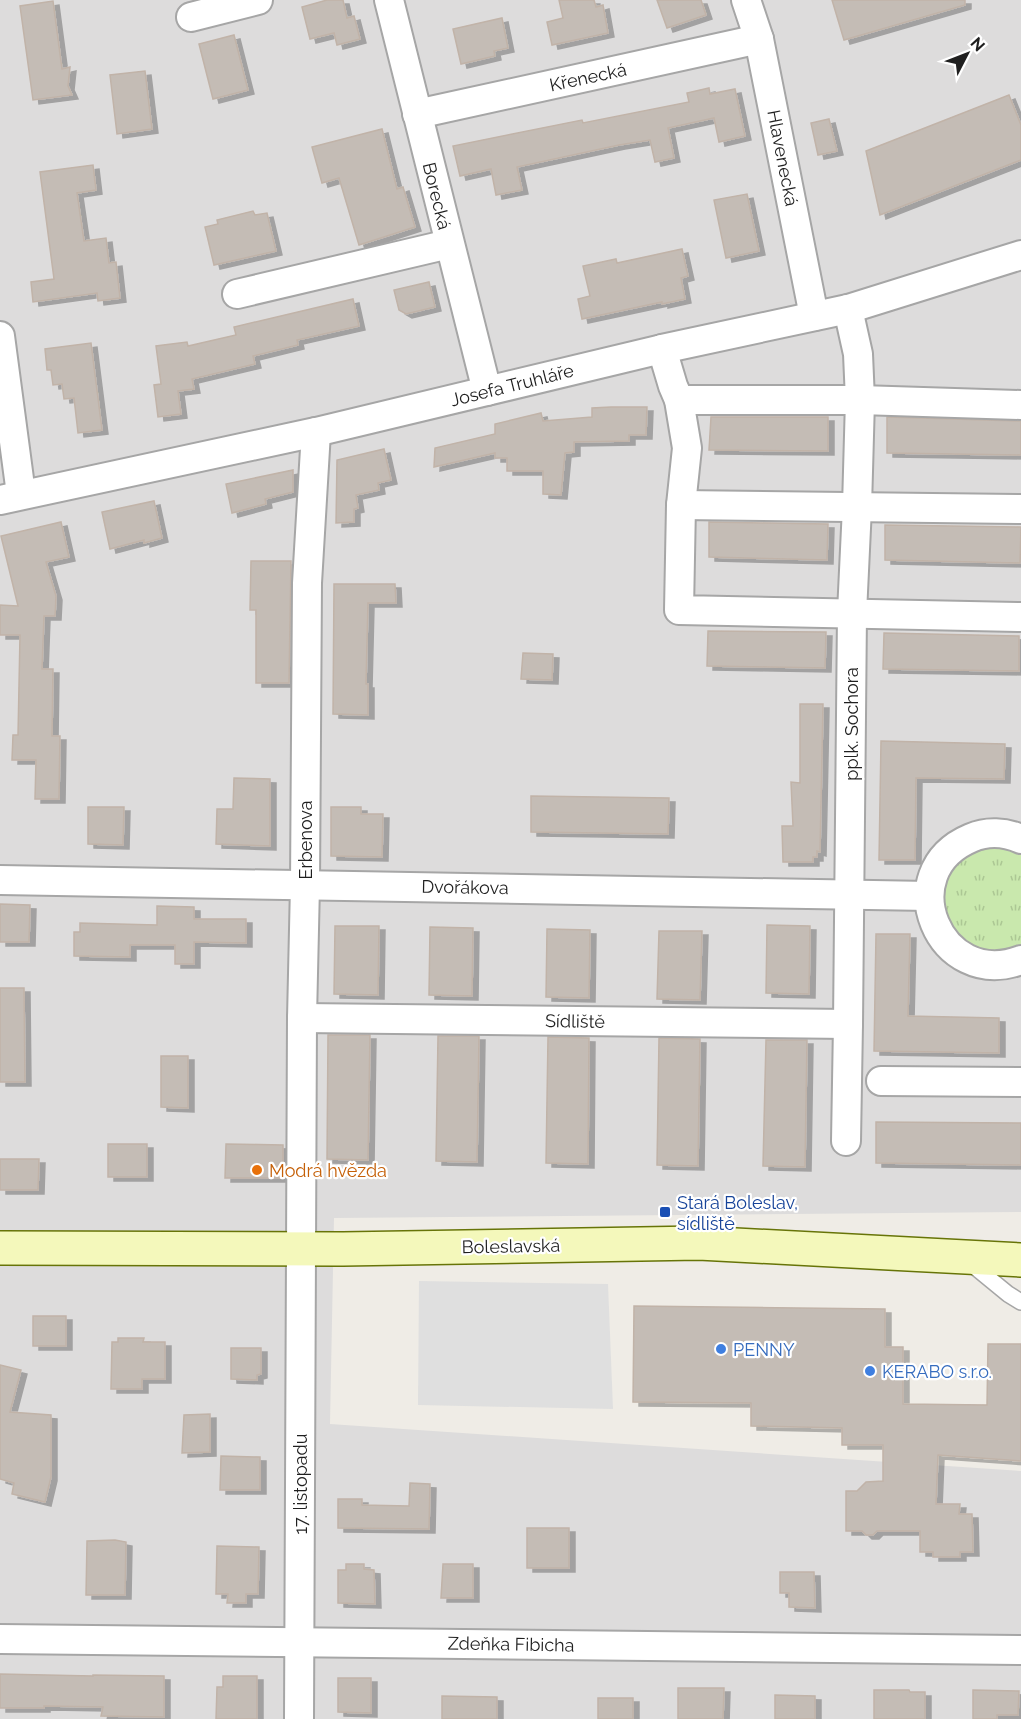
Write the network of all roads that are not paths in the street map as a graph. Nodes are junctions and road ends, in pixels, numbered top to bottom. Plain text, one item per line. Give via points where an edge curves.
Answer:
1 (258, 0) edge
2 (389, 0) edge
3 (746, 0) edge
4 (191, 17) dead end
5 (759, 39) junction
6 (417, 114) junction
7 (449, 244) junction
8 (1021, 255) edge
9 (237, 294) dead end
10 (848, 309) junction
11 (814, 316) junction
12 (0, 336) edge
13 (662, 349) junction
14 (487, 391) junction
15 (679, 400) junction
16 (860, 400) junction
17 (1021, 405) edge
18 (316, 432) junction
19 (10, 497) edge
20 (681, 505) junction
21 (857, 507) junction
22 (1021, 509) edge
23 (852, 613) junction
24 (1021, 617) edge
25 (1021, 839) edge
26 (0, 880) edge
27 (305, 885) junction
28 (850, 894) junction
29 (929, 896) junction
30 (1021, 960) edge
31 (302, 1018) junction
32 (848, 1024) junction
33 (881, 1081) dead end
34 (1021, 1082) edge
35 (846, 1141) dead end
36 (0, 1248) edge
37 (301, 1249) junction
38 (962, 1256) junction
39 (1021, 1260) edge
40 (1021, 1302) edge
41 (0, 1639) edge
42 (300, 1641) junction
43 (1021, 1650) edge
44 (299, 1719) edge

1 - 4 street
2 - 6 street, Borecká
3 - 5 street, Hlavenecká
5 - 6 street, Křenecká
5 - 11 street, Hlavenecká
6 - 7 street, Borecká
7 - 9 street
7 - 14 street, Borecká
8 - 10 street, Josefa Truhláře
10 - 11 street, Josefa Truhláře
10 - 16 street, pplk. Sochora via 858,354
11 - 13 street, Josefa Truhláře
12 - 19 street
13 - 14 street, Josefa Truhláře
13 - 15 street
14 - 18 street, Josefa Truhláře
15 - 16 street
15 - 20 street via 687,448
16 - 17 street
16 - 21 street, pplk. Sochora
18 - 19 street, Josefa Truhláře
18 - 27 street, Erbenova via 307,584
20 - 21 street
20 - 23 street via 680,610
21 - 22 street
21 - 23 street, pplk. Sochora
23 - 24 street
23 - 28 street, pplk. Sochora
25 - 29 street via 990,833 963,841 943,858
26 - 27 street, Dvořákova
27 - 28 street, Dvořákova
27 - 31 street, Erbenova
28 - 29 street, Dvořákova
28 - 32 street, pplk. Sochora
29 - 30 street via 933,923 959,954 985,964
31 - 32 street, Sídliště
31 - 37 street, Erbenova
32 - 35 street, pplk. Sochora
33 - 34 street
36 - 37 main road, Boleslavská
37 - 38 main road, Boleslavská via 699,1243
37 - 42 street, 17. listopadu
38 - 39 main road, Boleslavská
38 - 40 lane
41 - 42 street, Zdeňka Fibicha
42 - 43 street, Zdeňka Fibicha
42 - 44 street, 17. listopadu

